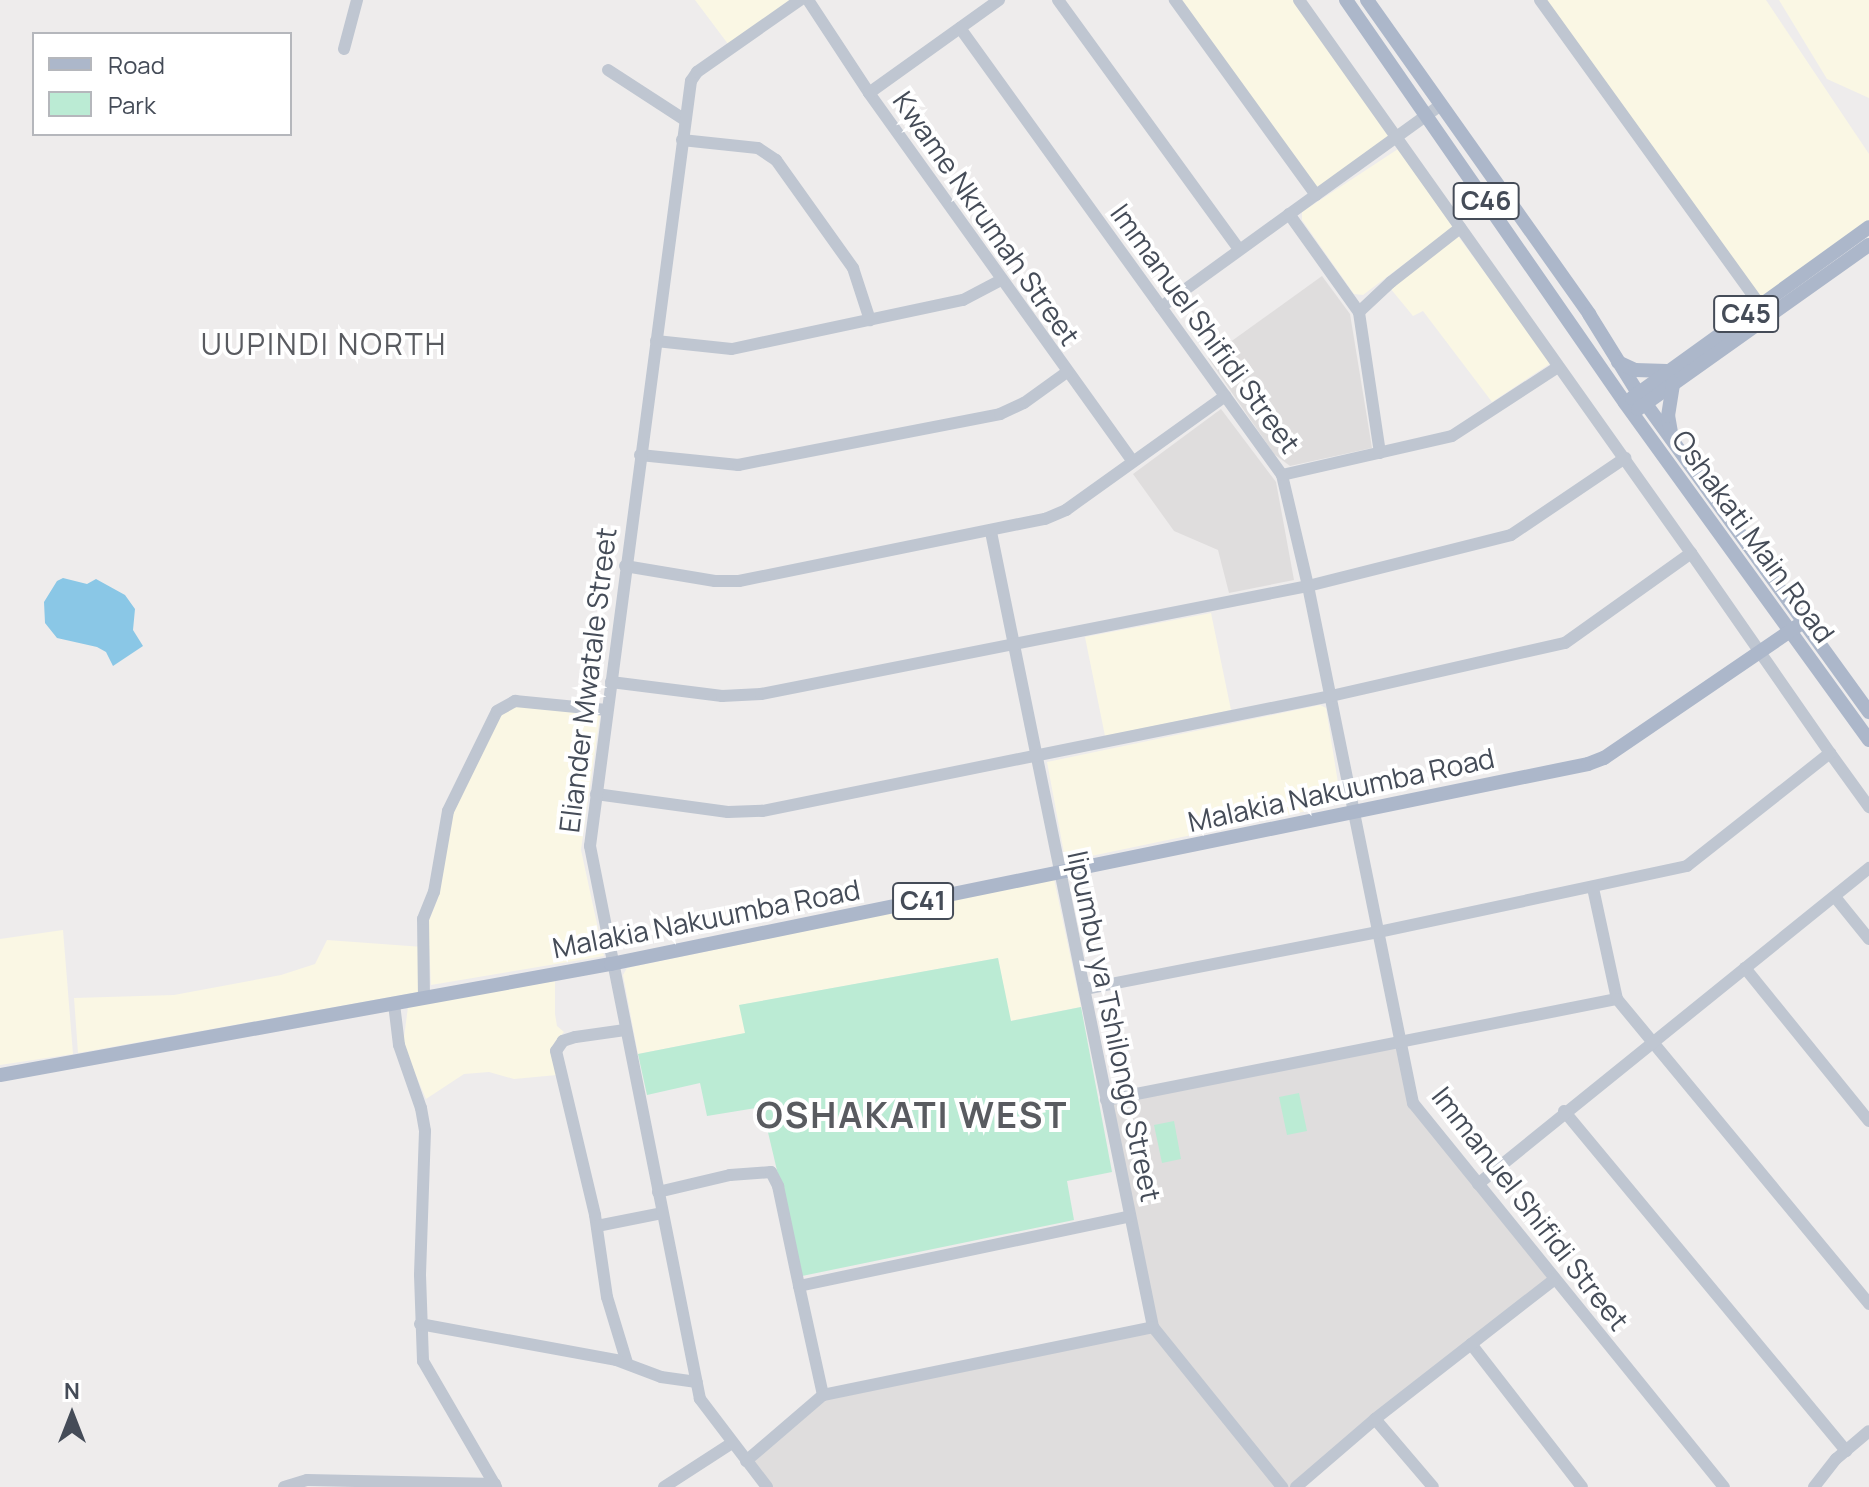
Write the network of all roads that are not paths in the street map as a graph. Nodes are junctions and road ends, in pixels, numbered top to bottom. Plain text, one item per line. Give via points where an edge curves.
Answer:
1 (357, 0) edge
2 (800, 0) edge
3 (808, 0) edge
4 (999, 0) edge
5 (1058, 0) edge
6 (1175, 0) edge
7 (1299, 0) edge
8 (1346, 0) edge
9 (1367, 0) edge
10 (1540, 0) edge
11 (960, 28) junction
12 (344, 49) dead end
13 (608, 70) dead end
14 (869, 93) junction
15 (1441, 105) junction
16 (1428, 115) junction
17 (685, 120) junction
18 (1396, 139) junction
19 (682, 140) junction
20 (1316, 195) junction
21 (1289, 214) junction
22 (1869, 227) edge
23 (1460, 228) junction
24 (1869, 245) edge
25 (1239, 249) junction
26 (1001, 280) junction
27 (1161, 307) junction
28 (1763, 309) junction
29 (1359, 312) junction
30 (870, 320) junction
31 (656, 341) junction
32 (1618, 361) junction
33 (1558, 367) junction
34 (1067, 372) junction
35 (1670, 377) junction
36 (1225, 396) junction
37 (1635, 403) junction
38 (1672, 440) junction
39 (1380, 453) junction
40 (640, 455) junction
41 (1625, 458) junction
42 (1132, 460) junction
43 (1282, 475) junction
44 (991, 532) junction
45 (1691, 553) junction
46 (625, 566) junction
47 (1308, 586) junction
48 (1805, 621) junction
49 (1791, 631) junction
50 (1012, 644) junction
51 (1761, 653) junction
52 (611, 682) junction
53 (1331, 696) junction
54 (607, 710) junction
55 (1869, 712) edge
56 (1869, 740) edge
57 (1830, 753) junction
58 (1035, 757) junction
59 (596, 794) junction
60 (1869, 807) edge
61 (1354, 813) junction
62 (1869, 868) edge
63 (1059, 872) junction
64 (1593, 888) junction
65 (1835, 897) junction
66 (1378, 932) junction
67 (1869, 939) edge
68 (611, 964) junction
69 (1745, 968) junction
70 (1084, 989) junction
71 (424, 998) junction
72 (1617, 999) junction
73 (394, 1004) junction
74 (625, 1030) junction
75 (1654, 1040) junction
76 (1400, 1041) junction
77 (0, 1075) edge
78 (1106, 1100) junction
79 (1564, 1111) junction
80 (1869, 1121) edge
81 (1478, 1184) junction
82 (658, 1192) junction
83 (662, 1213) junction
84 (1130, 1216) junction
85 (597, 1226) junction
86 (1555, 1279) junction
87 (799, 1286) junction
88 (1869, 1304) edge
89 (420, 1324) junction
90 (1153, 1327) junction
91 (1471, 1344) junction
92 (627, 1363) junction
93 (697, 1382) junction
94 (823, 1395) junction
95 (1375, 1419) junction
96 (1869, 1431) edge
97 (732, 1443) junction
98 (1846, 1451) junction
99 (746, 1461) junction
100 (496, 1486) edge
101 (284, 1487) edge
102 (664, 1487) edge
103 (767, 1487) edge
104 (1282, 1487) edge
105 (1296, 1487) edge
106 (1433, 1487) edge
107 (1582, 1487) edge
108 (1724, 1487) edge
109 (1814, 1487) edge

1 - 12 street
2 - 17 street, Eliander Mwatale Street via 697,72
3 - 14 street, Kwame Nkrumah Street
4 - 11 street
5 - 25 street
6 - 20 street
7 - 18 street
8 - 16 main road, C46
9 - 15 main road, C46
10 - 28 street
11 - 14 street
11 - 27 street, Immanuel Shifidi Street
13 - 17 street
14 - 26 street, Kwame Nkrumah Street
15 - 16 street
15 - 32 main road, C46
16 - 18 street
16 - 37 main road, C46
17 - 19 street, Eliander Mwatale Street
18 - 20 street
18 - 23 street
19 - 30 street via 758,148 776,160 853,268
19 - 31 street, Eliander Mwatale Street
20 - 21 street
21 - 25 street
21 - 29 street
22 - 28 main road, C45
23 - 29 street
23 - 33 street
24 - 28 main road, C45
25 - 27 street
26 - 30 street via 963,300
26 - 34 street, Kwame Nkrumah Street
27 - 36 street, Immanuel Shifidi Street
28 - 35 main road, C45
29 - 39 street
30 - 31 street via 732,349
31 - 40 street, Eliander Mwatale Street
32 - 35 main road
32 - 37 main road, C46
33 - 39 street via 1461,432
33 - 41 street
34 - 40 street via 1000,414 738,465
34 - 42 street, Kwame Nkrumah Street
35 - 37 main road, C45
35 - 38 main road
36 - 42 street
36 - 43 street, Immanuel Shifidi Street
37 - 38 main road, Oshakati Main Road / C46
37 - 49 main road, Oshakati Main Road / C46
38 - 48 main road, Oshakati Main Road / C46
39 - 43 street
40 - 46 street, Eliander Mwatale Street
41 - 45 street
41 - 47 street via 1511,535
42 - 44 street via 1056,515
43 - 47 street, Immanuel Shifidi Street
44 - 46 street via 739,581
44 - 50 street, Iipumbu ya Tshilongo Street
45 - 51 street
45 - 53 street via 1565,643
46 - 52 street, Eliander Mwatale Street
47 - 50 street
47 - 53 street, Immanuel Shifidi Street
48 - 49 main road, Malakia Nakuumba Road / C41
48 - 55 main road, Oshakati Main Road / C46
49 - 51 main road, Malakia Nakuumba Road / C41
49 - 56 main road, Oshakati Main Road / C46
50 - 52 street via 743,697
50 - 58 street, Iipumbu ya Tshilongo Street
51 - 57 street
51 - 61 main road, Malakia Nakuumba Road / C41 via 1596,762
52 - 54 street, Eliander Mwatale Street
53 - 58 street
53 - 61 street, Immanuel Shifidi Street
54 - 59 street, Eliander Mwatale Street
54 - 71 street via 515,701 497,711 448,811 434,892 423,919
57 - 60 street
57 - 64 street via 1695,862
58 - 59 street via 743,814
58 - 63 street, Iipumbu ya Tshilongo Street
59 - 68 street, Eliander Mwatale Street via 590,846
61 - 63 main road, Malakia Nakuumba Road / C41
61 - 66 street, Immanuel Shifidi Street
62 - 65 street
63 - 68 main road, Malakia Nakuumba Road / C41
63 - 70 street, Iipumbu ya Tshilongo Street
64 - 66 street
64 - 72 street
65 - 67 street
65 - 69 street
66 - 70 street
66 - 76 street, Immanuel Shifidi Street
68 - 71 main road, Malakia Nakuumba Road / C41
68 - 74 street, Eliander Mwatale Street
69 - 75 street
69 - 80 street
70 - 78 street, Iipumbu ya Tshilongo Street
71 - 73 main road, Malakia Nakuumba Road / C41
72 - 75 street
72 - 76 street
73 - 77 main road, Malakia Nakuumba Road / C41
73 - 89 street via 399,1045 425,1131
74 - 82 street, Eliander Mwatale Street
74 - 85 street via 575,1037 556,1051
75 - 79 street
75 - 88 street
76 - 78 street
76 - 81 street, Immanuel Shifidi Street via 1413,1103
78 - 84 street, Iipumbu ya Tshilongo Street
79 - 81 street
79 - 98 street
81 - 86 street, Immanuel Shifidi Street
82 - 83 street, Eliander Mwatale Street
82 - 87 street via 730,1175 771,1172
83 - 85 street
83 - 93 street, Eliander Mwatale Street
84 - 87 street
84 - 90 street, Iipumbu ya Tshilongo Street
85 - 92 street via 607,1297
86 - 91 street
86 - 108 street, Immanuel Shifidi Street
87 - 94 street
89 - 92 street
89 - 100 street via 429,1374
90 - 94 street
90 - 104 street, Iipumbu ya Tshilongo Street
91 - 95 street
91 - 107 street
92 - 93 street via 661,1377
93 - 97 street, Eliander Mwatale Street via 702,1404
94 - 99 street
95 - 105 street
95 - 106 street
96 - 98 street
97 - 99 street, Eliander Mwatale Street
97 - 102 street
98 - 109 street
99 - 103 street, Eliander Mwatale Street
100 - 101 street via 307,1480

